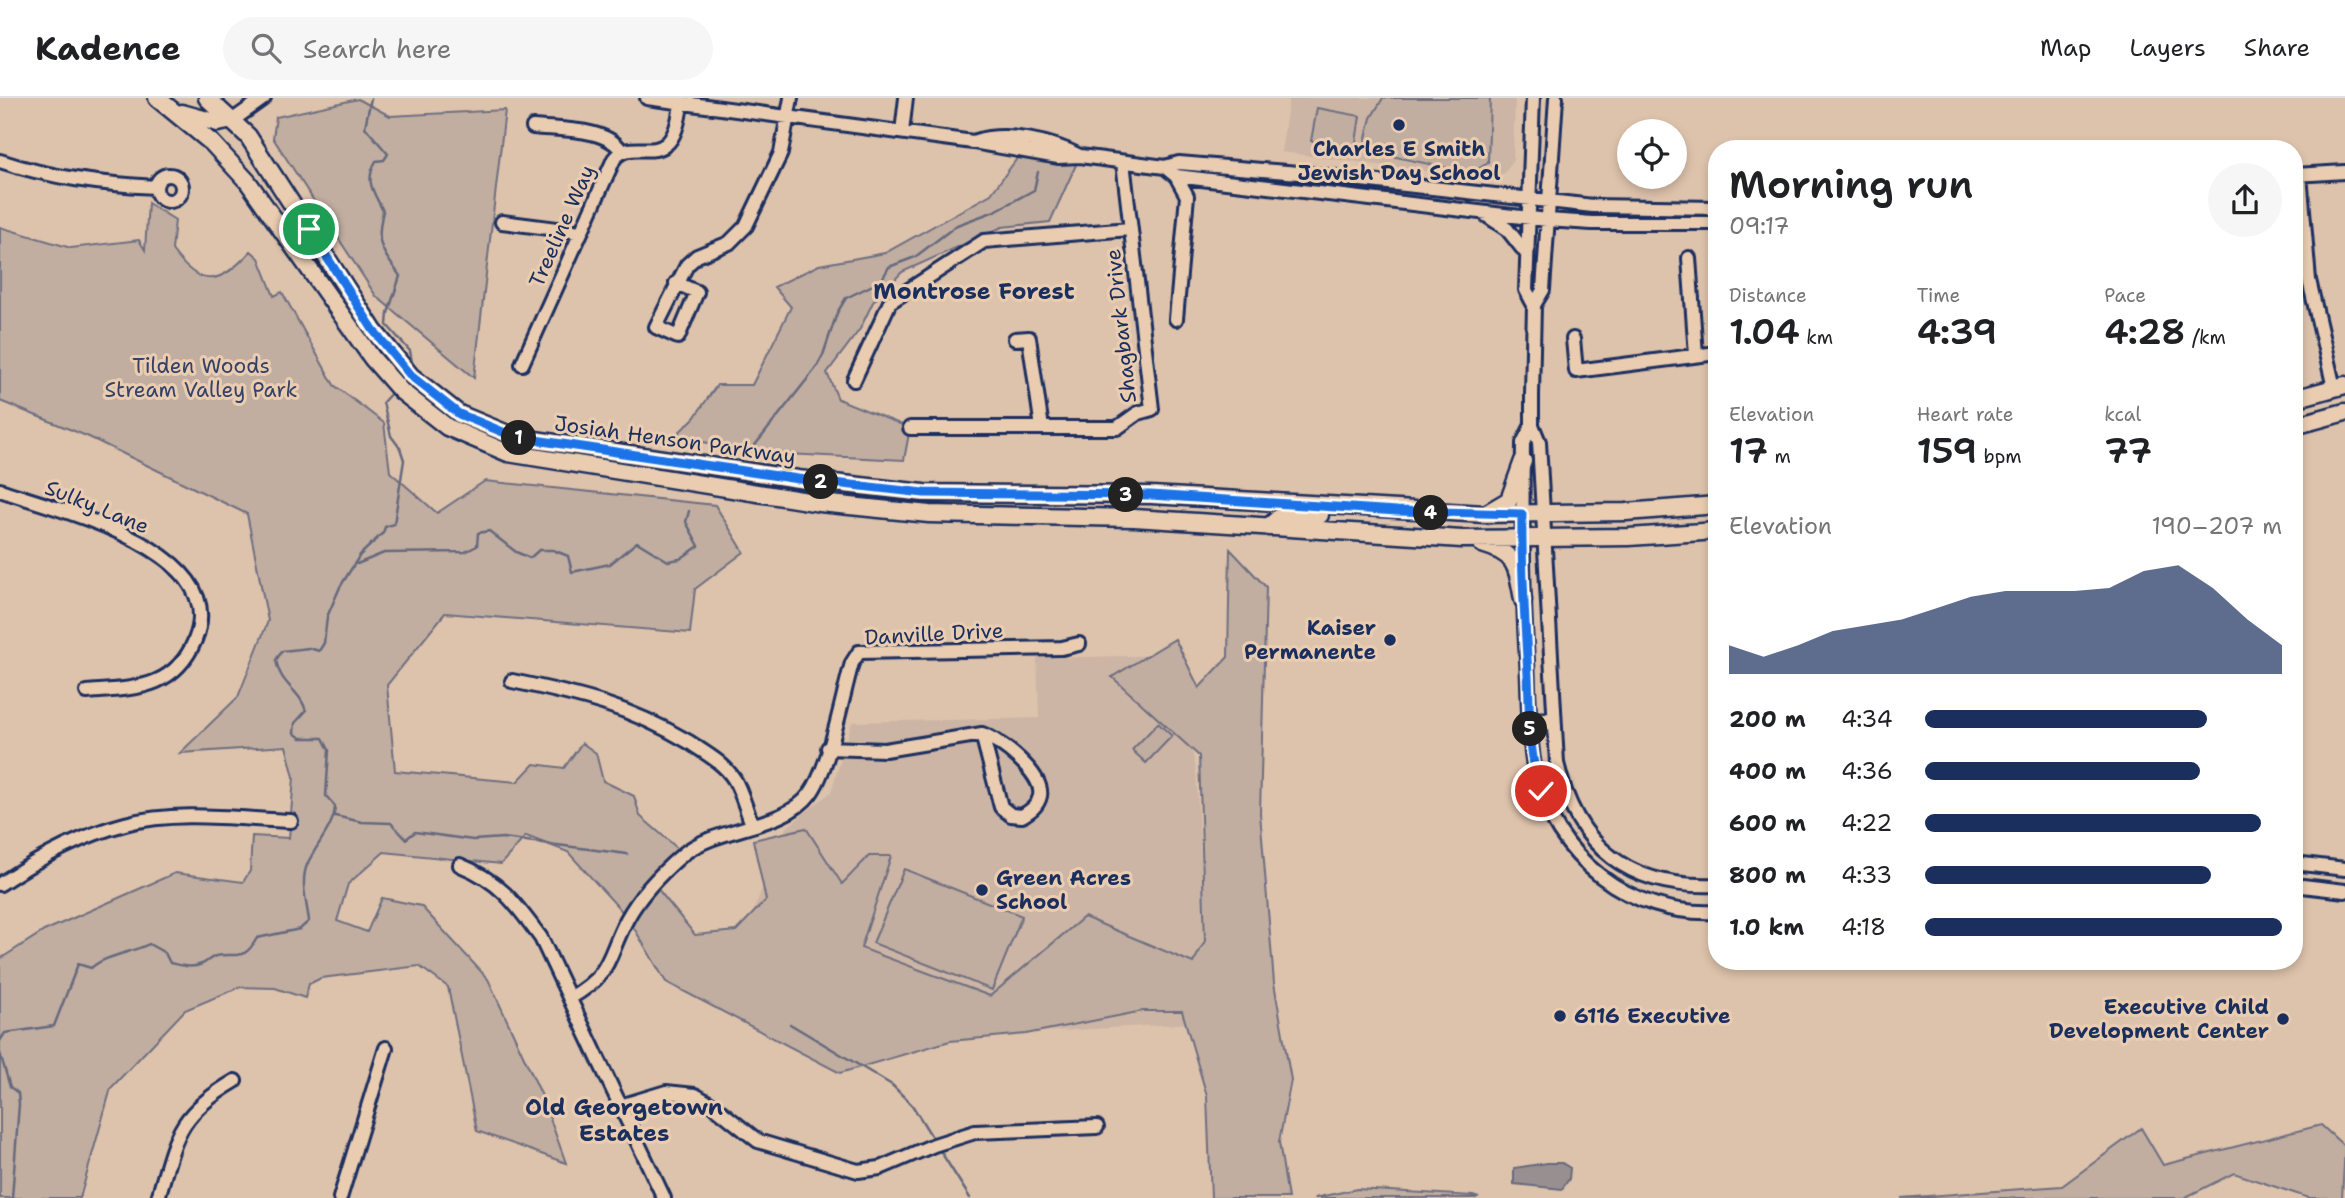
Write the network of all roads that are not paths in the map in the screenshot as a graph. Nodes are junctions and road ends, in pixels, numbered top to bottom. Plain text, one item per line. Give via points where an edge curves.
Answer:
1 (157, 98) edge
2 (207, 98) edge
3 (264, 98) edge
4 (647, 98) edge
5 (791, 98) edge
6 (906, 98) edge
7 (1533, 98) edge
8 (1556, 98) edge
9 (681, 103) junction
10 (174, 110) junction
11 (788, 117) junction
12 (233, 120) junction
13 (533, 127) dead end
14 (902, 132) junction
15 (622, 152) junction
16 (0, 161) edge
17 (1123, 162) junction
18 (1165, 167) junction
19 (2345, 172) edge
20 (2303, 175) edge
21 (1176, 176) junction
22 (1207, 180) junction
23 (156, 187) dead end
24 (1187, 196) junction
25 (1528, 200) junction
26 (1549, 202) junction
27 (1708, 208) edge
28 (1482, 213) junction
29 (1526, 218) junction
30 (1547, 220) junction
31 (502, 222) dead end
32 (1708, 223) edge
33 (2303, 228) edge
34 (1130, 229) junction
35 (580, 232) junction
36 (1526, 253) junction
37 (1689, 258) dead end
38 (2303, 280) edge
39 (2309, 280) junction
40 (676, 284) dead end
41 (1534, 305) junction
42 (1176, 320) dead end
43 (1015, 339) dead end
44 (1573, 339) dead end
45 (1708, 354) edge
46 (1696, 355) junction
47 (522, 364) dead end
48 (854, 380) dead end
49 (2340, 387) edge
50 (2303, 397) edge
51 (2345, 412) edge
52 (2303, 424) edge
53 (1532, 425) junction
54 (910, 428) dead end
55 (1042, 428) junction
56 (1523, 461) junction
57 (0, 490) edge
58 (1708, 505) edge
59 (1368, 510) junction
60 (1485, 514) junction
61 (1522, 514) junction
62 (1541, 514) junction
63 (1268, 527) junction
64 (1708, 531) edge
65 (1462, 539) junction
66 (1522, 539) junction
67 (1542, 539) junction
68 (1523, 600) junction
69 (1079, 645) dead end
70 (512, 681) dead end
71 (88, 692) dead end
72 (1553, 719) junction
73 (1530, 726) junction
74 (982, 734) junction
75 (828, 748) junction
76 (291, 821) dead end
77 (752, 824) junction
78 (460, 864) dead end
79 (2303, 864) edge
80 (2345, 869) edge
81 (0, 884) edge
82 (1708, 886) edge
83 (2303, 886) edge
84 (2345, 891) edge
85 (1708, 912) edge
86 (570, 998) junction
87 (386, 1048) dead end
88 (235, 1081) dead end
89 (621, 1106) junction
90 (1097, 1127) dead end
91 (158, 1198) edge
92 (340, 1198) edge
93 (664, 1198) edge

1 - 10 main road
2 - 12 main road, Josiah Henson Parkway
3 - 12 street
4 - 9 street
5 - 11 street
6 - 14 street
7 - 25 street
8 - 26 street
9 - 11 street
9 - 15 street, Treeline Way via 676,134 669,143 652,150
10 - 12 main road via 207,121
10 - 63 main road, Josiah Henson Parkway via 261,197 372,358 411,401 447,427 508,453 820,503 939,515 1134,518
11 - 14 street
11 - 40 street via 781,153 746,226 729,243 697,256
12 - 59 main road, Josiah Henson Parkway via 267,164 386,348 425,389 465,417 515,437 865,488 975,495 1160,496
13 - 15 street via 600,136 616,143
14 - 17 street via 1020,153
15 - 35 street, Treeline Way via 614,159
16 - 23 street via 31,172 90,182
17 - 18 street
17 - 34 street, Shagbark Drive
18 - 21 street
18 - 25 street via 1179,163 1286,172
19 - 20 street
21 - 22 street
21 - 24 street
22 - 24 street
22 - 28 street
24 - 42 street
25 - 26 street
25 - 29 street
26 - 27 street
26 - 30 street
28 - 29 street
28 - 36 street via 1507,229
29 - 30 street
29 - 36 street
30 - 32 street
30 - 41 street via 1543,290
31 - 35 street
33 - 39 street
34 - 48 street via 984,241 890,302
34 - 55 street, Shagbark Drive via 1152,410 1138,413 1117,428
35 - 47 street, Treeline Way
36 - 41 street via 1526,290
37 - 46 street
38 - 39 street
39 - 49 street
41 - 53 street
43 - 55 street via 1029,338
44 - 46 street via 1576,371
45 - 46 street
49 - 50 main road
51 - 52 main road
53 - 56 street via 1523,443
53 - 62 street via 1539,442
54 - 55 street, Shagbark Drive
56 - 60 main road via 1510,498
56 - 61 street
57 - 71 street, Sulky Lane via 135,539 173,563 190,583 200,611 198,631 181,665 164,679 139,687
58 - 62 main road, Josiah Henson Parkway
59 - 60 main road, Josiah Henson Parkway
59 - 63 main road via 1281,516
60 - 61 main road, Josiah Henson Parkway
61 - 62 main road, Josiah Henson Parkway
61 - 66 street
62 - 67 street
63 - 65 main road, Josiah Henson Parkway
64 - 67 main road, Josiah Henson Parkway
65 - 66 main road, Josiah Henson Parkway
65 - 68 main road via 1509,556 1517,569
66 - 67 main road, Josiah Henson Parkway
66 - 68 street
67 - 72 street
68 - 73 street
69 - 75 street, Danville Drive via 859,652
70 - 77 street via 595,699 670,731 724,767 736,781
72 - 73 street
72 - 82 street via 1562,783 1591,840 1617,862 1644,876 1676,885
73 - 85 street via 1535,772 1545,803 1577,856 1611,885 1639,900 1674,910
74 - 74 street via 994,738 1039,784 1040,796 1022,816 1001,807
74 - 75 street via 885,750
75 - 77 street, Danville Drive via 808,797 774,818
76 - 81 street via 187,817 127,823 66,844
77 - 86 street, Danville Drive via 695,846 653,883 628,918 606,970
78 - 86 street via 486,876 516,905 541,938
79 - 80 street
83 - 84 street
86 - 89 street
87 - 92 street
88 - 91 street via 203,1100 180,1128
89 - 90 street via 666,1092 695,1095 758,1141 858,1171 880,1168 975,1132
89 - 93 street

